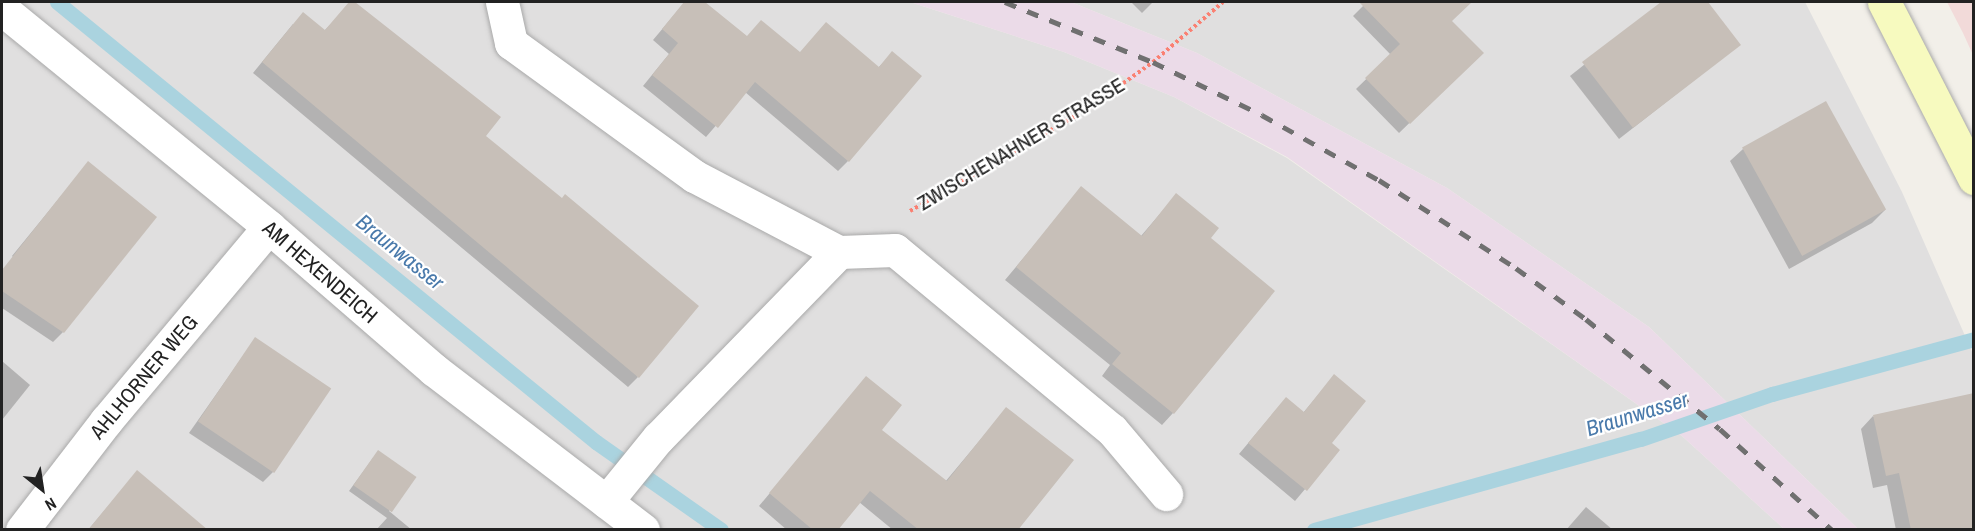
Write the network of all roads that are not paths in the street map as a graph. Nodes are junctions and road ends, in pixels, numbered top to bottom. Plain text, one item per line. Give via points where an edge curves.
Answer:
1 (502, 2) edge
2 (1884, 2) edge
3 (2, 9) edge
4 (1974, 178) edge
5 (269, 227) junction
6 (839, 252) junction
7 (1166, 494) dead end
8 (606, 502) junction
9 (22, 530) edge
10 (643, 530) edge

1 - 6 street via 511,43 694,176
2 - 4 main road
3 - 5 street, AM HEXENDEICH
5 - 8 street, AM HEXENDEICH via 434,370
5 - 9 street, AHLHORNER WEG via 106,421
6 - 7 street via 895,250 1112,430
6 - 8 street via 658,438
8 - 10 street, AM HEXENDEICH

